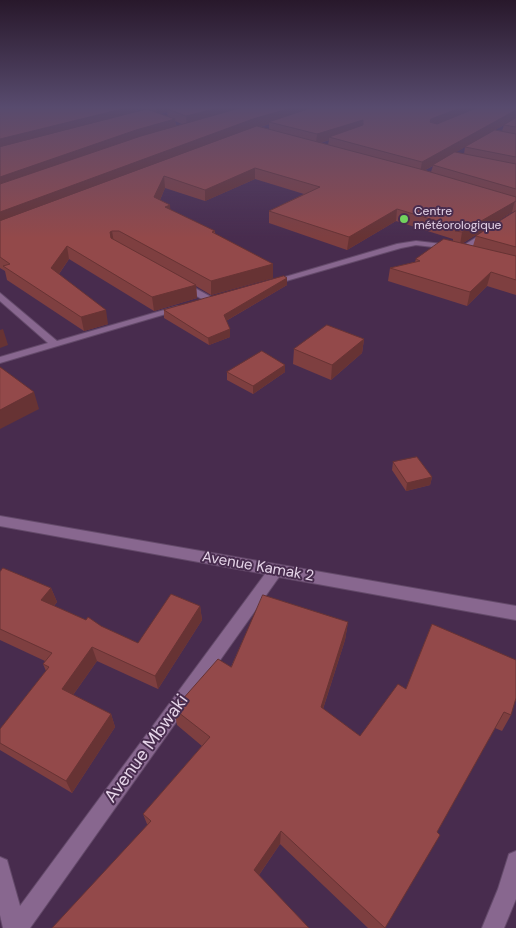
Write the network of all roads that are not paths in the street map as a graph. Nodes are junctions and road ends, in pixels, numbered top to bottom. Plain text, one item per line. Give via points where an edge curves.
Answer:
1 (516, 216) edge
2 (462, 249) junction
3 (471, 252) edge
4 (176, 281) edge
5 (267, 284) edge
6 (0, 296) edge
7 (55, 344) junction
8 (0, 360) edge
9 (0, 521) edge
10 (276, 570) junction
11 (516, 613) edge
12 (516, 861) edge
13 (0, 867) edge
14 (16, 928) edge
15 (492, 928) edge

1 - 2 street
2 - 3 street
2 - 5 street via 416,243
4 - 7 street via 215,299
6 - 7 street
7 - 8 street
9 - 10 street, Avenue Kamak 2
10 - 11 street, Avenue Kamak 2
10 - 14 street, Avenue Mbwaki
12 - 15 street via 509,890
13 - 14 street

